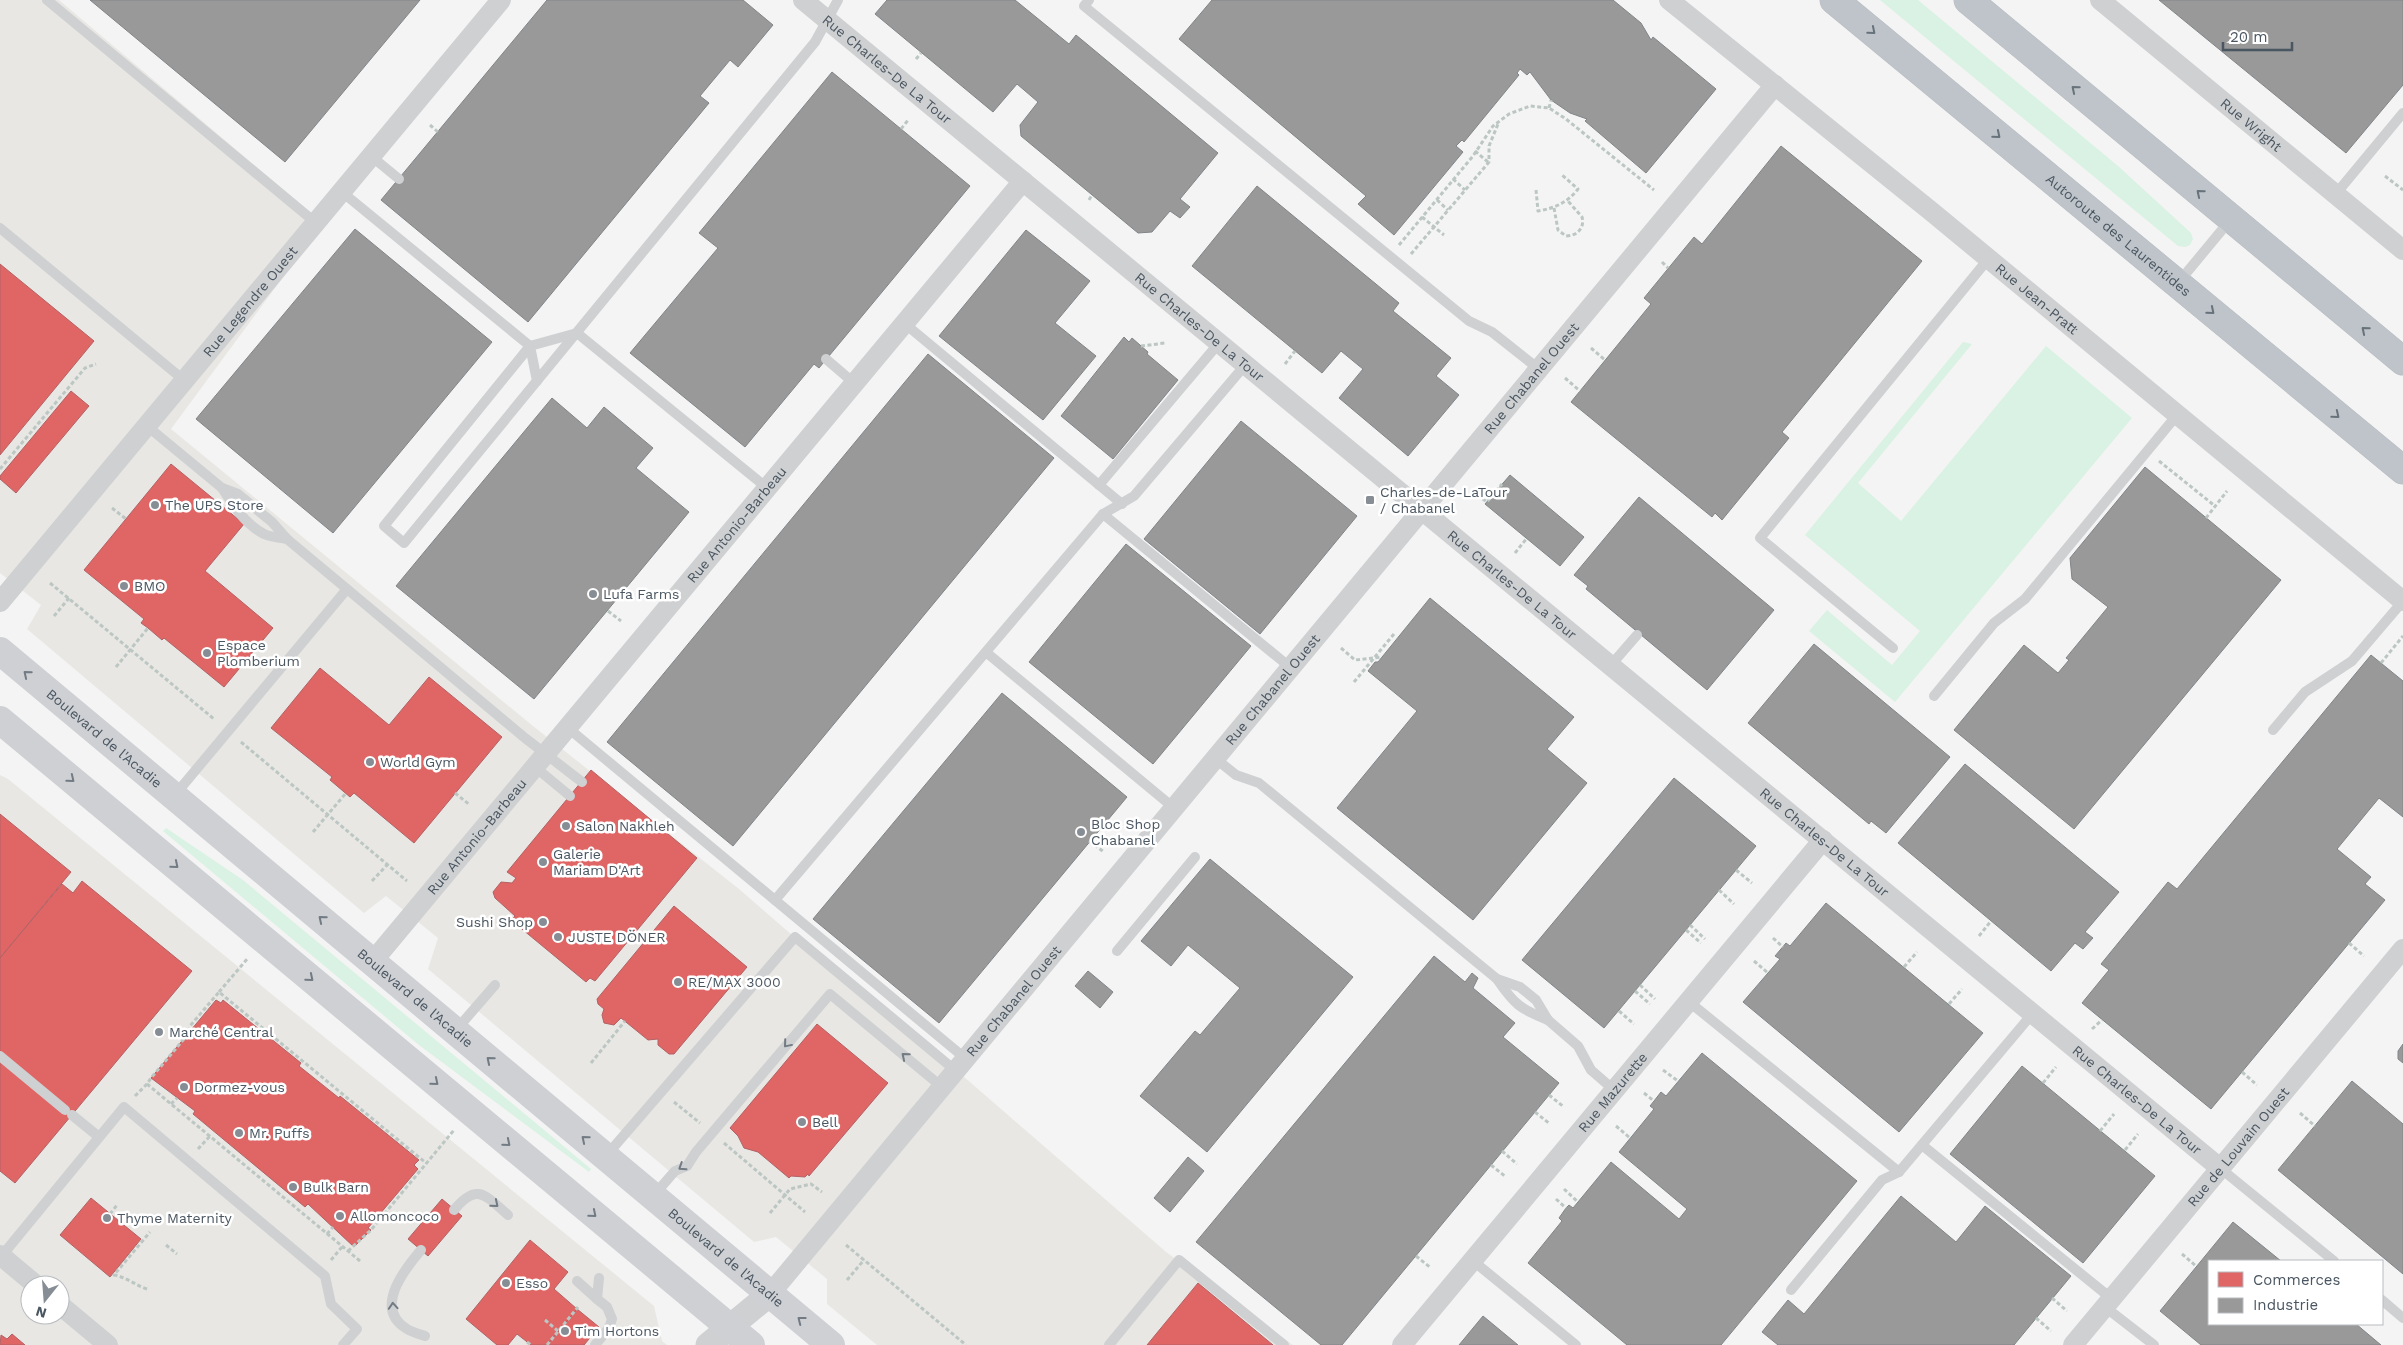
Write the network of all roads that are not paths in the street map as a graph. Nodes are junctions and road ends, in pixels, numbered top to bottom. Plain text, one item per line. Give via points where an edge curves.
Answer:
1 (47, 0) edge
2 (501, 0) edge
3 (803, 0) edge
4 (838, 0) edge
5 (1089, 0) edge
6 (1669, 0) edge
7 (1834, 0) edge
8 (1968, 0) edge
9 (2100, 0) edge
10 (827, 20) junction
11 (1775, 85) junction
12 (2403, 113) edge
13 (371, 156) junction
14 (399, 178) dead end
15 (1023, 180) junction
16 (342, 192) junction
17 (2335, 195) junction
18 (2231, 219) junction
19 (316, 223) junction
20 (0, 228) edge
21 (2403, 250) edge
22 (1989, 258) junction
23 (2178, 283) junction
24 (904, 323) junction
25 (577, 332) junction
26 (1219, 342) junction
27 (530, 346) junction
28 (826, 359) dead end
29 (2403, 361) edge
30 (1246, 364) junction
31 (1540, 370) junction
32 (185, 381) junction
33 (537, 381) junction
34 (854, 383) junction
35 (2177, 415) junction
36 (147, 426) junction
37 (2403, 470) edge
38 (1099, 485) junction
39 (222, 488) junction
40 (767, 488) junction
41 (1122, 504) junction
42 (1423, 510) junction
43 (1103, 514) junction
44 (287, 540) junction
45 (347, 589) junction
46 (2403, 601) edge
47 (0, 602) edge
48 (1637, 635) dead end
49 (1893, 648) dead end
50 (0, 651) edge
51 (987, 653) junction
52 (1611, 665) junction
53 (1292, 668) junction
54 (1934, 696) dead end
55 (0, 720) edge
56 (568, 728) junction
57 (2273, 730) dead end
58 (0, 745) edge
59 (33, 748) junction
60 (1216, 759) junction
61 (541, 760) junction
62 (582, 782) dead end
63 (174, 796) junction
64 (570, 796) dead end
65 (1174, 808) junction
66 (1823, 840) junction
67 (1195, 858) dead end
68 (775, 900) junction
69 (805, 925) junction
70 (795, 937) junction
71 (2403, 949) edge
72 (1117, 951) dead end
73 (373, 961) junction
74 (1497, 979) junction
75 (494, 985) dead end
76 (1688, 1001) junction
77 (2034, 1013) junction
78 (1548, 1020) junction
79 (456, 1031) junction
80 (0, 1056) edge
81 (961, 1065) junction
82 (942, 1087) junction
83 (1614, 1090) junction
84 (99, 1137) junction
85 (1922, 1145) junction
86 (606, 1157) junction
87 (2220, 1168) junction
88 (1899, 1172) junction
89 (653, 1197) junction
90 (454, 1210) dead end
91 (508, 1215) dead end
92 (421, 1250) dead end
93 (0, 1257) edge
94 (1472, 1260) junction
95 (2333, 1260) edge
96 (23, 1275) edge
97 (599, 1278) dead end
98 (576, 1281) dead end
99 (1791, 1290) dead end
100 (770, 1294) junction
101 (597, 1299) junction
102 (2383, 1301) edge
103 (2108, 1303) junction
104 (70, 1313) edge
105 (2403, 1318) edge
106 (425, 1336) dead end
107 (744, 1340) edge
108 (108, 1345) edge
109 (343, 1345) edge
110 (594, 1345) edge
111 (708, 1345) edge
112 (832, 1345) edge
113 (1109, 1345) edge
114 (1284, 1345) edge
115 (1402, 1345) edge
116 (1576, 1345) edge
117 (2073, 1345) edge
118 (2154, 1345) edge

1 - 19 lane
2 - 13 street, Rue Legendre Ouest
3 - 10 street, Rue Charles-De La Tour
4 - 10 lane
5 - 31 lane via 1084,6 1470,321 1492,332
6 - 11 street, Rue Jean-Pratt
7 -> 23 highway, Autoroute des Laurentides
18 -> 8 highway
9 - 17 street, Rue Wright
10 - 15 street, Rue Charles-De La Tour
10 - 25 lane via 815,42
11 - 22 street, Rue Jean-Pratt
11 - 31 street, Rue Chabanel Ouest
12 - 17 lane
13 - 14 lane
13 - 16 street, Rue Legendre Ouest
15 - 24 street, Rue Antonio-Barbeau
15 - 26 street, Rue Charles-De La Tour
16 - 19 street, Rue Legendre Ouest
16 - 27 lane
17 - 21 street, Rue Wright
18 - 23 lane
29 -> 18 highway
19 - 32 street, Rue Legendre Ouest
20 - 32 lane
22 - 35 street, Rue Jean-Pratt
22 - 49 lane via 1760,538
23 -> 37 highway, Autoroute des Laurentides
24 - 34 street, Rue Antonio-Barbeau
24 - 38 lane
25 - 27 lane
25 - 33 lane
25 - 40 lane
26 - 30 street, Rue Charles-De La Tour
26 - 38 lane
27 - 33 lane
27 - 33 lane via 384,526 404,543
28 - 34 lane
30 - 41 lane via 1134,496
30 - 42 street, Rue Charles-De La Tour
31 - 42 street, Rue Chabanel Ouest
32 - 36 street, Rue Legendre Ouest
34 - 40 street, Rue Antonio-Barbeau
35 - 46 street, Rue Jean-Pratt
35 - 54 lane via 2025,599 1994,624
36 - 39 lane
36 - 47 street, Rue Legendre Ouest
38 - 41 lane
39 - 44 lane via 238,494 272,522
39 - 44 lane via 236,511 250,523 264,534
40 - 56 street, Rue Antonio-Barbeau
41 - 43 lane
42 - 52 street, Rue Charles-De La Tour
42 - 53 street, Rue Chabanel Ouest
43 - 51 lane
43 - 53 lane
44 - 45 lane
45 - 61 lane via 525,738
45 - 63 lane
46 - 57 lane via 2352,660 2305,692
48 - 52 lane
63 -> 50 main road, Boulevard de l'Acadie
51 - 65 lane
51 - 68 lane
52 - 66 street, Rue Charles-De La Tour
53 - 60 street, Rue Chabanel Ouest
55 - 59 main road
56 - 61 street, Rue Antonio-Barbeau
56 - 68 lane
58 - 59 main road
59 -> 107 main road
60 - 65 street, Rue Chabanel Ouest
60 - 74 lane via 1236,775 1259,783
61 - 62 lane
61 - 64 lane
61 - 73 street, Rue Antonio-Barbeau
73 -> 63 main road, Boulevard de l'Acadie
65 - 81 street, Rue Chabanel Ouest
66 - 76 street, Rue Mazurette
66 - 77 street, Rue Charles-De La Tour
67 - 72 lane
68 - 69 lane
69 - 70 lane
69 - 81 lane
70 - 81 lane
70 - 86 lane
71 - 87 street, Rue de Louvain Ouest
73 - 79 main road, Boulevard de l'Acadie
74 - 78 lane via 1510,999 1525,1011
74 - 78 lane via 1520,987 1536,1000
75 - 79 lane
76 - 83 street, Rue Mazurette
76 - 88 lane
77 - 85 lane
77 - 87 street, Rue Charles-De La Tour
78 - 83 lane via 1572,1040 1591,1070
86 -> 79 main road, Boulevard de l'Acadie
80 - 84 lane
81 - 82 street, Rue Chabanel Ouest
82 -> 89 lane via 830,994 687,1166 675,1171
82 - 100 street, Rue Chabanel Ouest
83 - 94 street, Rue Mazurette
84 - 93 lane
84 - 109 lane via 124,1107 321,1272 331,1304 357,1329
85 - 88 lane
85 - 103 lane
86 - 89 main road, Boulevard de l'Acadie
87 - 95 lane
87 - 103 street, Rue de Louvain Ouest
88 - 99 lane via 1882,1180
89 - 100 main road, Boulevard de l'Acadie
90 -> 91 lane via 467,1196 479,1193
106 -> 92 lane via 406,1329 396,1319 391,1306 393,1293 404,1272
93 - 96 street
94 - 115 street, Rue Mazurette
94 - 116 lane
97 - 101 lane
98 - 101 lane
100 - 107 street, Rue Chabanel Ouest
112 -> 100 main road, Boulevard de l'Acadie
101 - 110 lane via 607,1308 612,1319 609,1328
102 - 105 lane
103 - 117 street, Rue de Louvain Ouest
103 - 118 lane
104 - 108 street
107 - 111 street, Rue Chabanel Ouest
113 - 114 lane via 1179,1260

